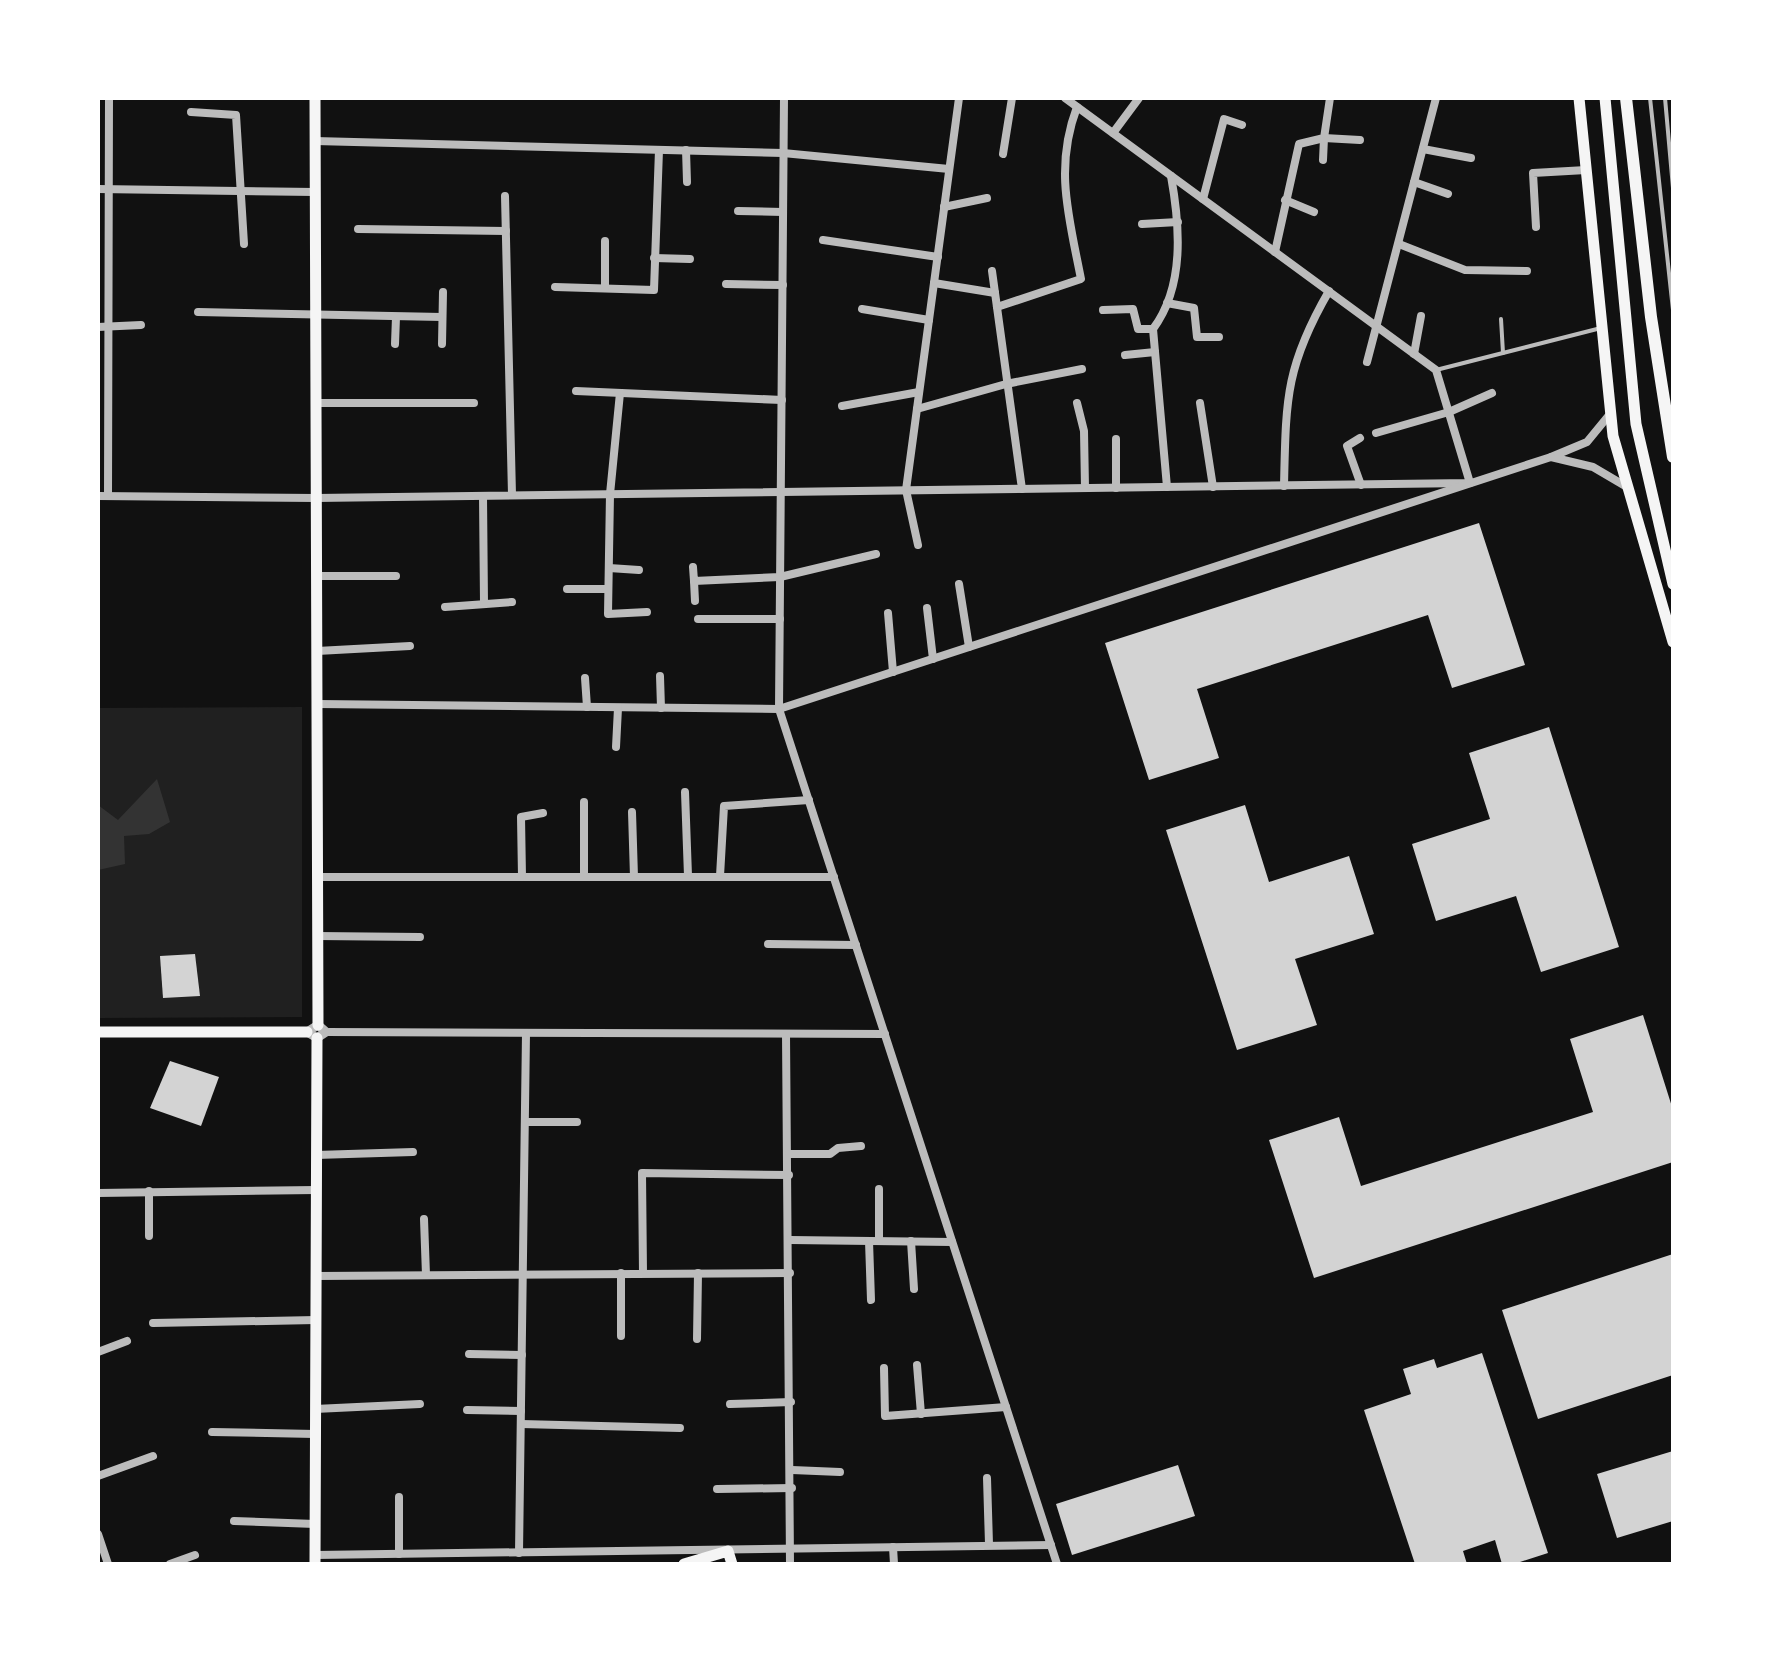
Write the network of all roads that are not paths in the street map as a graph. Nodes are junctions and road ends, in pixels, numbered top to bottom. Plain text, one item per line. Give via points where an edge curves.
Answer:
1 (109, 98) edge
2 (315, 98) edge
3 (784, 98) edge
4 (959, 98) edge
5 (1012, 98) edge
6 (1065, 98) edge
7 (1139, 98) edge
8 (1330, 98) edge
9 (1436, 98) edge
10 (1579, 98) edge
11 (1605, 98) edge
12 (1626, 98) edge
13 (1650, 98) edge
14 (1665, 98) edge
15 (1077, 107) junction
16 (191, 112) dead end
17 (1242, 125) dead end
18 (1113, 133) junction
19 (1324, 138) junction
20 (1360, 140) dead end
21 (315, 141) junction
22 (1423, 149) junction
23 (659, 150) junction
24 (686, 150) junction
25 (783, 153) junction
26 (1003, 154) dead end
27 (1471, 158) dead end
28 (1323, 160) dead end
29 (949, 169) junction
30 (1586, 170) junction
31 (1171, 175) junction
32 (687, 182) dead end
33 (1414, 182) junction
34 (1673, 188) edge
35 (98, 189) edge
36 (109, 189) junction
37 (239, 191) junction
38 (315, 192) junction
39 (1448, 194) dead end
40 (505, 196) dead end
41 (987, 198) dead end
42 (1203, 199) junction
43 (1285, 200) junction
44 (944, 207) junction
45 (738, 211) dead end
46 (783, 212) junction
47 (1314, 212) dead end
48 (1178, 222) junction
49 (1142, 224) dead end
50 (1536, 227) dead end
51 (358, 229) dead end
52 (506, 231) junction
53 (823, 240) dead end
54 (605, 241) dead end
55 (244, 244) dead end
56 (1399, 244) junction
57 (1275, 252) junction
58 (938, 257) junction
59 (654, 258) junction
60 (690, 259) dead end
61 (992, 271) dead end
62 (1527, 271) dead end
63 (934, 283) junction
64 (726, 284) dead end
65 (783, 285) junction
66 (555, 287) dead end
67 (605, 288) junction
68 (1329, 291) junction
69 (443, 292) dead end
70 (995, 293) junction
71 (1167, 303) junction
72 (997, 307) junction
73 (862, 309) dead end
74 (1103, 310) dead end
75 (1673, 310) edge
76 (198, 312) dead end
77 (318, 315) junction
78 (1421, 316) dead end
79 (396, 317) junction
80 (442, 317) junction
81 (1501, 319) dead end
82 (929, 320) junction
83 (141, 325) dead end
84 (108, 326) junction
85 (98, 327) edge
86 (1377, 327) junction
87 (1601, 328) junction
88 (1153, 329) junction
89 (1219, 337) dead end
90 (395, 344) dead end
91 (442, 344) dead end
92 (1155, 352) junction
93 (1503, 353) junction
94 (1414, 354) junction
95 (1125, 355) dead end
96 (1367, 362) dead end
97 (1082, 369) dead end
98 (1436, 370) junction
99 (1006, 384) junction
100 (576, 391) dead end
101 (919, 392) junction
102 (620, 393) junction
103 (1492, 393) dead end
104 (782, 400) junction
105 (317, 403) junction
106 (474, 403) dead end
107 (1077, 403) dead end
108 (1200, 403) dead end
109 (842, 406) dead end
110 (917, 409) junction
111 (103, 410) edge
112 (1449, 412) junction
113 (1610, 414) junction
114 (1376, 433) dead end
115 (1360, 438) dead end
116 (1116, 439) dead end
117 (1551, 457) junction
118 (1673, 457) edge
119 (1470, 483) junction
120 (1361, 485) junction
121 (1284, 486) junction
122 (1167, 487) junction
123 (1213, 487) junction
124 (1627, 487) junction
125 (1085, 488) junction
126 (1116, 488) junction
127 (1022, 489) junction
128 (906, 490) junction
129 (781, 492) junction
130 (610, 494) junction
131 (512, 495) junction
132 (103, 496) edge
133 (483, 496) junction
134 (316, 498) junction
135 (918, 545) dead end
136 (876, 554) dead end
137 (693, 567) dead end
138 (609, 568) junction
139 (639, 570) dead end
140 (316, 576) junction
141 (396, 576) dead end
142 (780, 577) junction
143 (694, 581) junction
144 (959, 584) dead end
145 (1673, 584) edge
146 (567, 589) dead end
147 (608, 589) junction
148 (695, 601) dead end
149 (512, 602) dead end
150 (484, 603) junction
151 (445, 607) dead end
152 (927, 608) dead end
153 (647, 612) dead end
154 (888, 613) dead end
155 (698, 619) dead end
156 (780, 619) junction
157 (1673, 642) edge
158 (410, 646) dead end
159 (969, 647) junction
160 (317, 651) junction
161 (933, 659) junction
162 (893, 672) junction
163 (660, 676) dead end
164 (585, 678) dead end
165 (317, 704) junction
166 (587, 707) junction
167 (618, 708) junction
168 (661, 708) junction
169 (779, 709) junction
170 (616, 747) dead end
171 (685, 792) dead end
172 (809, 800) junction
173 (584, 802) dead end
174 (632, 812) dead end
175 (543, 813) dead end
176 (688, 876) junction
177 (720, 876) junction
178 (317, 877) junction
179 (522, 877) junction
180 (584, 877) junction
181 (634, 877) junction
182 (834, 877) junction
183 (317, 936) junction
184 (420, 937) dead end
185 (768, 944) dead end
186 (856, 945) junction
187 (98, 1032) edge
188 (317, 1032) junction
189 (526, 1033) junction
190 (786, 1034) junction
191 (885, 1034) junction
192 (525, 1122) junction
193 (577, 1122) dead end
194 (861, 1146) dead end
195 (413, 1152) dead end
196 (789, 1154) junction
197 (316, 1155) junction
198 (789, 1175) junction
199 (879, 1189) dead end
200 (316, 1190) junction
201 (149, 1191) junction
202 (98, 1193) edge
203 (424, 1219) dead end
204 (149, 1236) dead end
205 (790, 1240) junction
206 (874, 1241) junction
207 (911, 1241) junction
208 (952, 1242) junction
209 (621, 1273) junction
210 (643, 1273) junction
211 (698, 1273) junction
212 (790, 1273) junction
213 (523, 1274) junction
214 (426, 1275) junction
215 (316, 1276) junction
216 (914, 1289) dead end
217 (871, 1300) dead end
218 (316, 1320) junction
219 (153, 1323) dead end
220 (621, 1336) dead end
221 (697, 1339) dead end
222 (127, 1341) dead end
223 (98, 1352) edge
224 (469, 1354) dead end
225 (522, 1355) junction
226 (917, 1365) dead end
227 (884, 1368) dead end
228 (791, 1402) junction
229 (420, 1404) dead end
230 (730, 1404) dead end
231 (1006, 1407) junction
232 (315, 1409) junction
233 (467, 1410) dead end
234 (521, 1411) junction
235 (921, 1414) junction
236 (521, 1424) junction
237 (680, 1428) dead end
238 (212, 1432) dead end
239 (315, 1434) junction
240 (153, 1456) dead end
241 (792, 1470) junction
242 (840, 1472) dead end
243 (98, 1476) edge
244 (987, 1478) dead end
245 (792, 1488) junction
246 (717, 1489) dead end
247 (399, 1497) dead end
248 (234, 1521) dead end
249 (315, 1524) junction
250 (98, 1534) edge
251 (989, 1544) junction
252 (1051, 1545) junction
253 (893, 1547) junction
254 (793, 1550) junction
255 (728, 1551) junction
256 (519, 1553) junction
257 (399, 1554) junction
258 (195, 1555) dead end
259 (315, 1560) edge
260 (108, 1564) edge
261 (170, 1564) edge
262 (684, 1564) edge
263 (732, 1564) edge
264 (790, 1564) edge
265 (894, 1564) edge
266 (1057, 1564) edge

1 - 36 street
2 - 21 main road
3 - 25 street
4 - 29 street
5 - 26 street
6 - 15 street
7 - 18 street
8 - 19 street
9 - 22 street
10 - 30 main road
11 - 145 main road via 1636,424
12 - 118 highway via 1652,332
13 - 75 lane
14 - 34 lane
15 - 18 street
15 - 72 street via 1063,157 1081,279
16 - 37 street via 236,115
17 - 42 street via 1224,119
18 - 31 street
19 - 20 street
19 - 28 street
19 - 43 street via 1299,144
21 - 23 street
21 - 38 main road
22 - 27 street
22 - 33 street
23 - 24 street
23 - 59 street
24 - 25 street
24 - 32 street
25 - 29 street
25 - 46 street
29 - 44 street
30 - 50 street via 1533,173
30 - 87 main road
31 - 42 street
31 - 48 street
33 - 39 street
33 - 56 street
35 - 36 street
36 - 37 street
36 - 84 street
37 - 38 street
37 - 55 street
38 - 77 main road
40 - 52 street
41 - 44 street
42 - 57 street
43 - 47 street
43 - 57 street
44 - 58 street
45 - 46 street
46 - 65 street
48 - 49 street
48 - 71 street
51 - 52 street
52 - 131 street
53 - 58 street
54 - 67 street
56 - 62 street via 1465,270
56 - 86 street
57 - 68 street
58 - 63 street
59 - 60 street
59 - 67 street via 654,290
61 - 70 street
63 - 70 street
63 - 82 street
64 - 65 street
65 - 104 street
66 - 67 street
68 - 86 street
68 - 121 street via 1290,377
69 - 80 street
70 - 72 street
71 - 88 street
71 - 89 street via 1194,308 1197,337
72 - 99 street
73 - 82 street
74 - 88 street via 1133,309 1138,329
76 - 77 street
77 - 79 street
77 - 105 main road
78 - 94 street
79 - 80 street
79 - 90 street
80 - 91 street
81 - 93 lane
82 - 101 street
83 - 84 street
84 - 85 street
84 - 111 street
86 - 94 street
86 - 96 street
87 - 93 lane
87 - 113 main road
88 - 92 street
92 - 95 street
92 - 122 street
93 - 98 lane
94 - 98 street
97 - 99 street
98 - 112 street
99 - 110 street
99 - 127 street
100 - 102 street
101 - 109 street
101 - 110 street
102 - 104 street
102 - 130 street
103 - 112 street
104 - 129 street
105 - 106 street
105 - 134 main road
107 - 125 street via 1084,431
108 - 123 street
110 - 128 street
111 - 132 street
112 - 114 street
112 - 119 street
113 - 117 street via 1587,442
113 - 124 main road
115 - 120 street via 1347,446
116 - 126 street
117 - 119 street
117 - 124 street via 1593,467
119 - 120 street
119 - 159 street
120 - 121 street
121 - 123 street
122 - 123 street
122 - 126 street
124 - 157 main road
125 - 126 street
125 - 127 street
127 - 128 street
128 - 129 street
128 - 135 street
129 - 130 street
129 - 142 street
130 - 131 street
130 - 138 street
131 - 133 street
132 - 134 street
133 - 134 street
133 - 150 street
134 - 140 main road
136 - 142 street
137 - 143 street
138 - 139 street
138 - 147 street
140 - 141 street
140 - 160 main road
142 - 143 street
142 - 156 street
143 - 148 street
144 - 159 street
146 - 147 street
147 - 153 street via 608,614
149 - 150 street
150 - 151 street
152 - 161 street
154 - 162 street
155 - 156 street
156 - 169 street
158 - 160 street
159 - 161 street
160 - 165 main road
161 - 162 street
162 - 169 street
163 - 168 street
164 - 166 street
165 - 166 street
165 - 178 main road
166 - 167 street
167 - 168 street
167 - 170 street
168 - 169 street
169 - 172 street
171 - 176 street
172 - 177 street via 724,806
172 - 182 street
173 - 180 street
174 - 181 street
175 - 179 street via 521,817
176 - 177 street
176 - 181 street
177 - 182 street
178 - 179 street
178 - 183 main road
179 - 180 street
180 - 181 street
182 - 186 street
183 - 184 street
183 - 188 main road
185 - 186 street
186 - 191 street
187 - 188 main road
188 - 189 street
188 - 197 main road
189 - 190 street
189 - 192 street
190 - 191 street
190 - 196 street
191 - 208 street
192 - 193 street
192 - 213 street
194 - 196 street via 830,1154
195 - 197 street
196 - 198 street
197 - 200 main road
198 - 205 street
198 - 210 street via 642,1173
199 - 206 street
200 - 201 street
200 - 215 main road
201 - 202 street
201 - 204 street
203 - 214 street
205 - 206 street
205 - 212 street
206 - 207 street
206 - 217 street
207 - 208 street
207 - 216 street
208 - 231 street
209 - 210 street
209 - 213 street
209 - 220 street
210 - 211 street
211 - 212 street
211 - 221 street
212 - 228 street
213 - 214 street
213 - 225 street
214 - 215 street
215 - 218 main road
218 - 219 street
218 - 232 main road
222 - 223 street
224 - 225 street
225 - 234 street
226 - 235 street
227 - 235 street via 885,1416
228 - 230 street
228 - 241 street
229 - 232 street
231 - 235 street
231 - 252 street
232 - 239 main road
233 - 234 street
234 - 236 street
236 - 237 street
236 - 256 street
238 - 239 street
239 - 249 main road
240 - 243 street
241 - 242 street
241 - 245 street
244 - 251 street
245 - 246 street
245 - 254 street
247 - 257 street
248 - 249 street
249 - 259 main road
250 - 260 street
251 - 252 street
251 - 253 street
252 - 266 street
253 - 254 street
253 - 265 street
254 - 255 street
254 - 264 street
255 - 256 street
255 - 262 main road
255 - 263 main road
256 - 257 street
257 - 259 street
258 - 261 street

